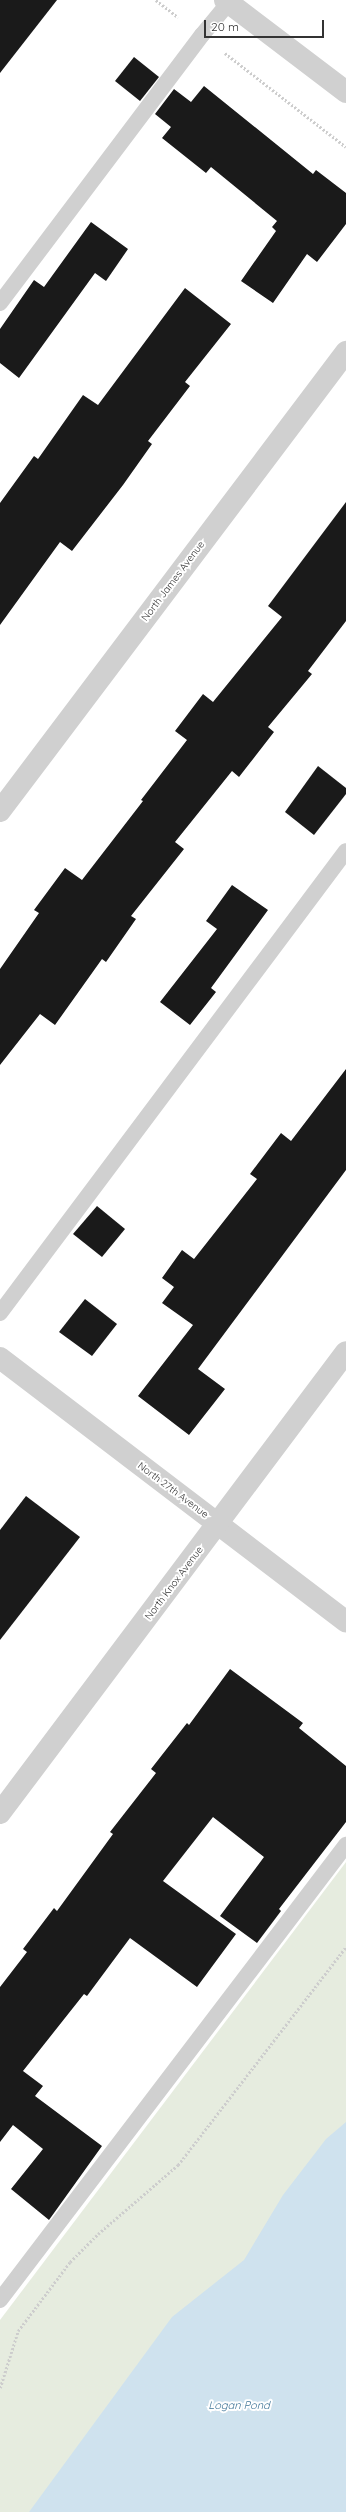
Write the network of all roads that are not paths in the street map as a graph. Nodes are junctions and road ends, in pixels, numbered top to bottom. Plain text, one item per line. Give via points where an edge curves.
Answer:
1 (228, 1) edge
2 (346, 92) edge
3 (0, 303) edge
4 (346, 352) edge
5 (0, 811) edge
6 (346, 851) edge
7 (0, 1313) edge
8 (346, 1352) edge
9 (0, 1358) edge
10 (218, 1524) junction
11 (346, 1622) edge
12 (0, 1813) edge
13 (346, 1845) edge
14 (0, 2300) edge

1 - 2 street
1 - 3 lane
4 - 5 street, North James Avenue
6 - 7 lane
8 - 10 street, North Knox Avenue
9 - 10 street, North 27th Avenue
10 - 11 street, North 27th Avenue
10 - 12 street, North Knox Avenue
13 - 14 lane

